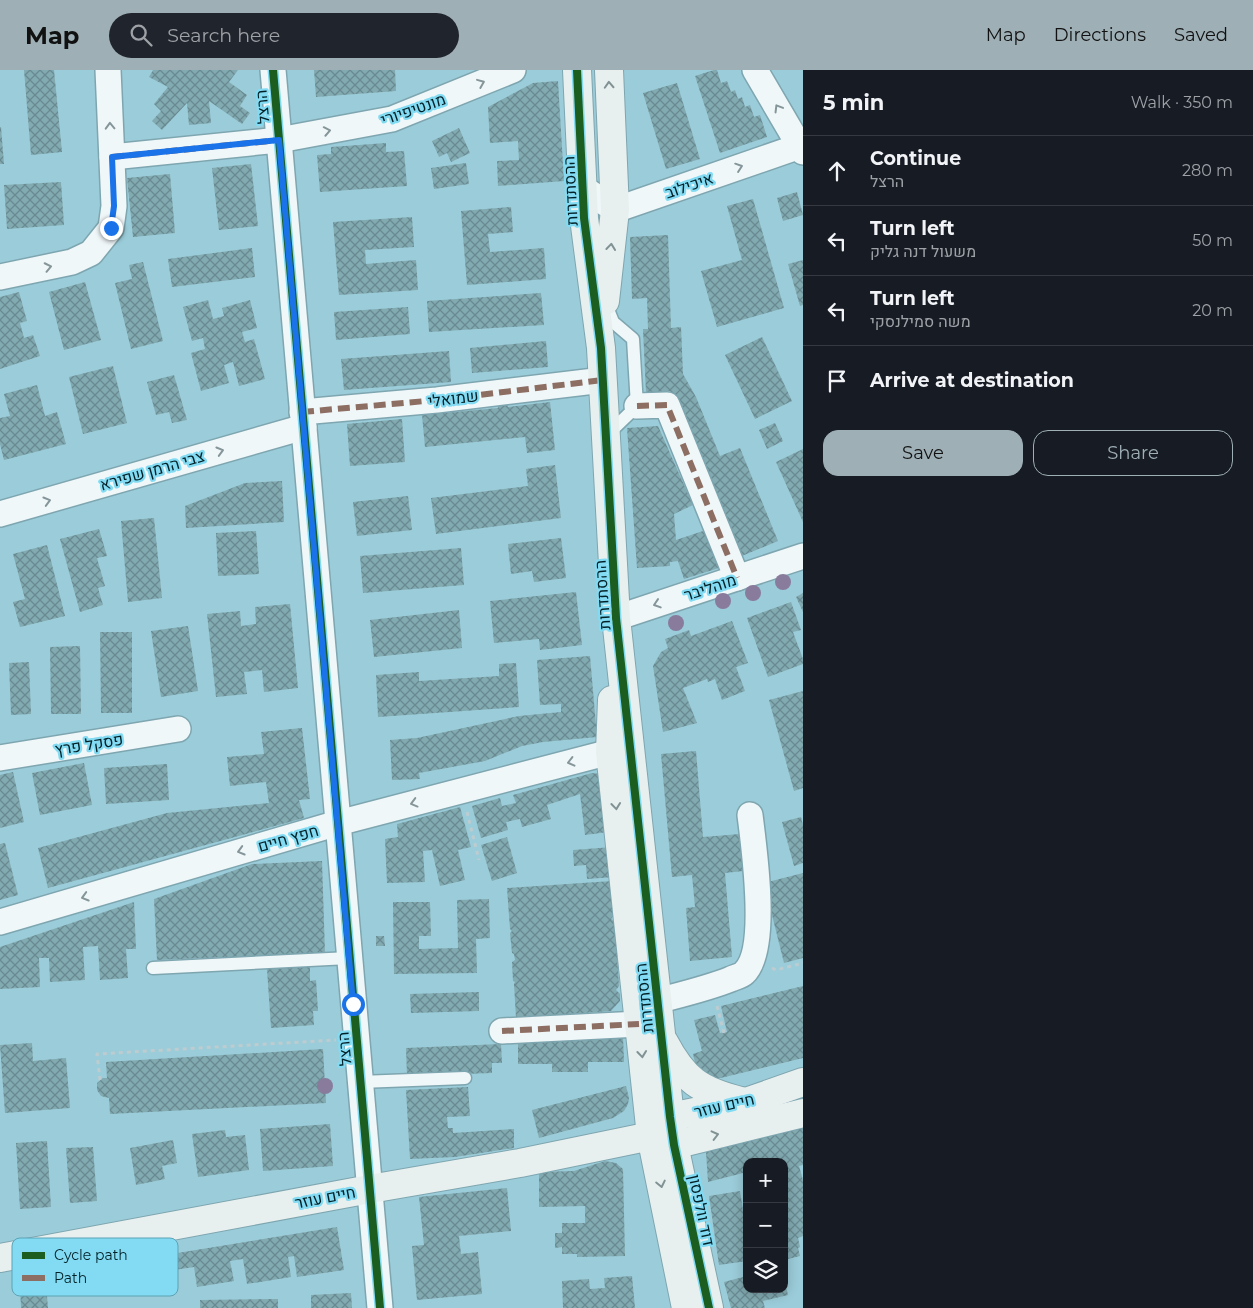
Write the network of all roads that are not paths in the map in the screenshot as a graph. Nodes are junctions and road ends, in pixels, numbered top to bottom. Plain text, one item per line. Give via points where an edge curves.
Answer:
1 (108, 70) edge
2 (273, 70) edge
3 (513, 70) edge
4 (577, 70) edge
5 (609, 70) edge
6 (755, 70) edge
7 (279, 140) junction
8 (802, 148) edge
9 (112, 157) junction
10 (582, 187) junction
11 (615, 210) junction
12 (0, 277) edge
13 (605, 302) junction
14 (601, 348) junction
15 (603, 380) junction
16 (638, 406) junction
17 (303, 420) junction
18 (606, 436) junction
19 (0, 514) edge
20 (803, 556) edge
21 (737, 578) junction
22 (616, 618) junction
23 (178, 729) dead end
24 (0, 758) edge
25 (622, 758) junction
26 (750, 815) dead end
27 (338, 823) junction
28 (0, 922) edge
29 (349, 958) junction
30 (153, 968) dead end
31 (649, 1017) junction
32 (502, 1031) dead end
33 (466, 1081) dead end
34 (803, 1082) edge
35 (360, 1086) junction
36 (745, 1102) junction
37 (803, 1114) edge
38 (670, 1117) junction
39 (662, 1141) junction
40 (370, 1189) junction
41 (107, 1238) edge
42 (380, 1308) edge
43 (686, 1308) edge
44 (708, 1308) edge

9 -> 1 street
2 - 7 street, הרצל
7 -> 3 street, מונטיפיורי via 392,119
4 - 10 street, ההסתדרות
11 -> 5 street, ההסתדרות
8 -> 6 street
7 - 9 street, מונטיפיורי
7 - 17 street, הרצל
11 -> 8 street, איכילוב
12 -> 9 street via 72,262 91,253 111,228 114,206
10 - 11 street
10 - 14 street, ההסתדרות
13 -> 11 street, ההסתדרות
13 - 14 street, ההסתדרות
13 - 16 lane via 613,322 633,339
14 - 15 street, ההסתדרות
15 - 17 street, שמואלי
15 - 18 street, ההסתדרות
16 - 18 lane
16 - 21 street via 667,405
19 -> 17 street, צבי הרמן שפירא
17 - 27 street, הרצל
18 - 22 street, ההסתדרות
20 - 21 street, מוהליבר
21 -> 22 street, מוהליבר
22 - 25 street, ההסתדרות
23 - 24 street, פסקל פרץ
25 -> 27 street, חפץ חיים via 461,790
25 - 31 street, ההסתדרות
26 - 31 street via 758,874 754,959 744,973
27 -> 28 street, חפץ חיים
27 - 29 street, הרצל
29 - 30 lane
29 - 35 street, הרצל
31 - 32 street
31 - 36 street via 686,1076 701,1087
31 - 38 street, ההסתדרות
31 -> 39 street, ההסתדרות
33 - 35 lane
34 - 36 street, חיים עוזר
35 - 40 street, הרצל
36 - 38 street, חיים עוזר
39 -> 37 street, חיים עוזר
38 - 39 street
39 - 40 street, חיים עוזר
39 -> 43 street
39 - 44 street, דוד וולפסון
40 - 41 street, חיים עוזר
40 - 42 street, הרצל

